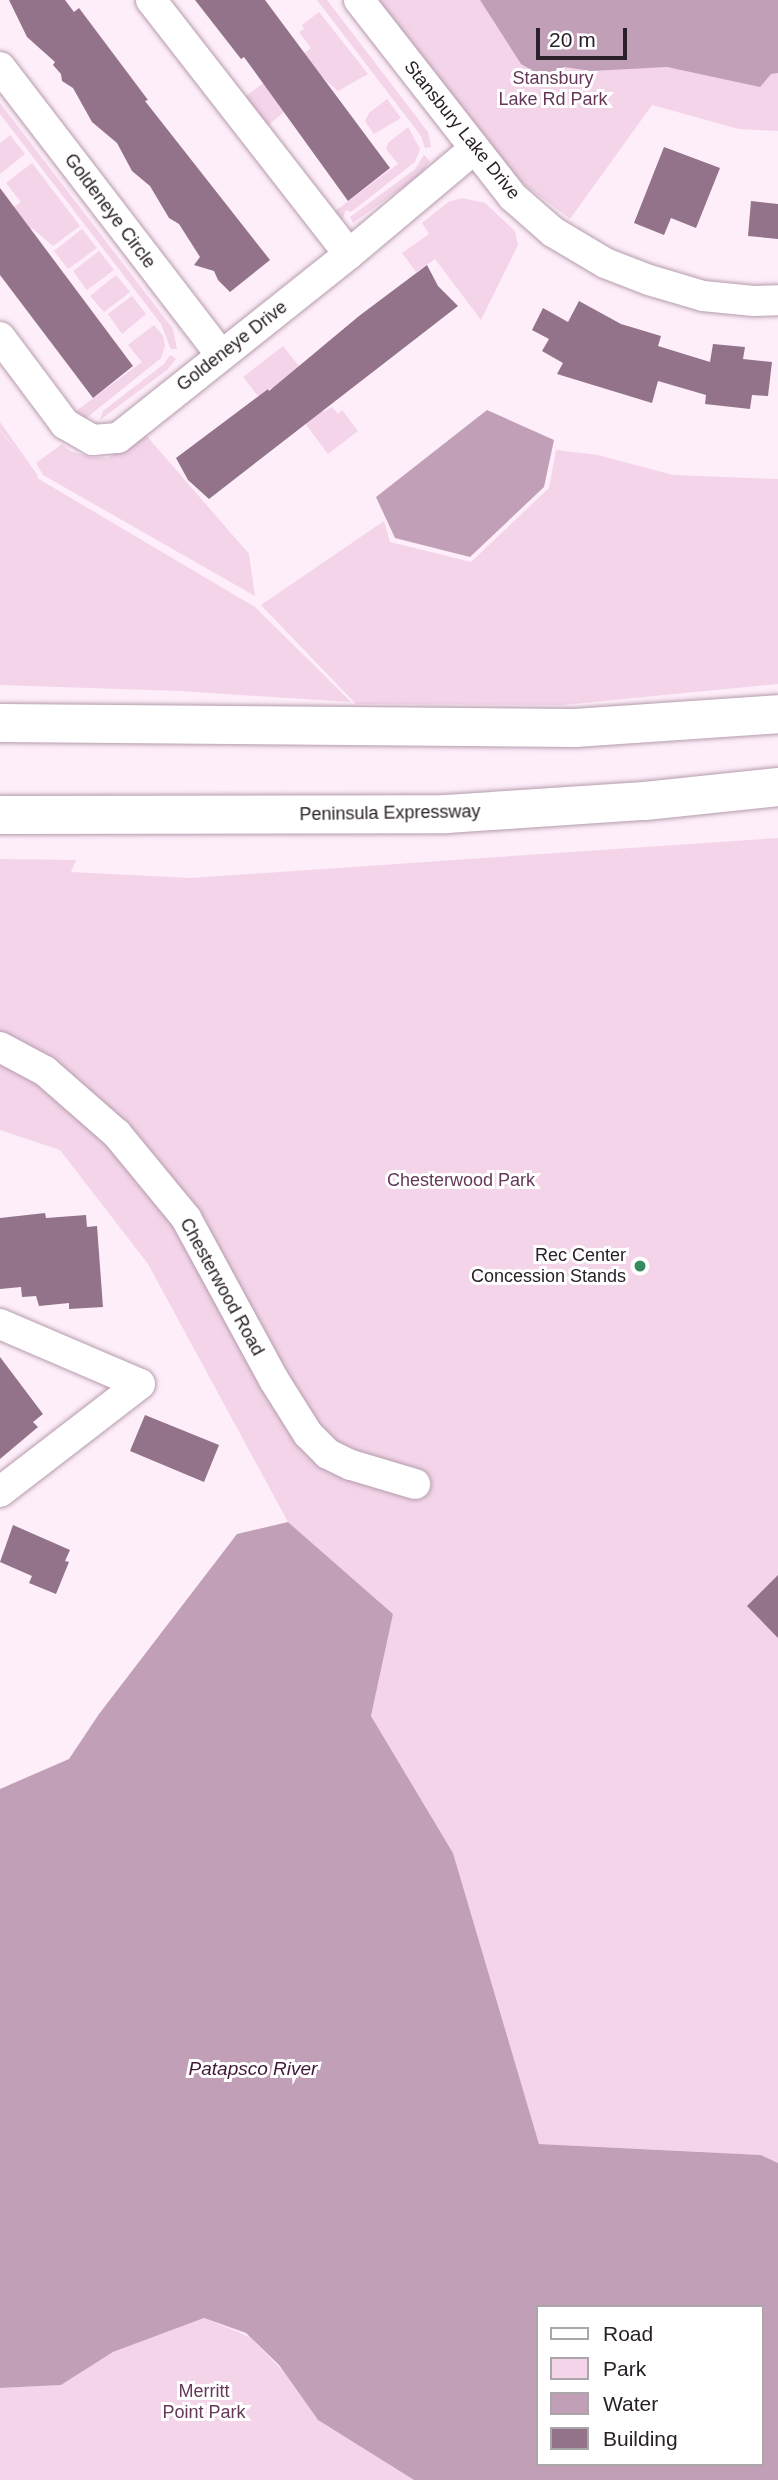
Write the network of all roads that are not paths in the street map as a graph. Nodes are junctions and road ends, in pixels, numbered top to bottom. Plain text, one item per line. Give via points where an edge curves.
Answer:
1 (151, 0) edge
2 (359, 0) edge
3 (0, 67) edge
4 (474, 149) junction
5 (349, 254) junction
6 (778, 300) edge
7 (0, 337) edge
8 (220, 354) junction
9 (778, 714) edge
10 (0, 723) edge
11 (778, 787) edge
12 (0, 815) edge
13 (0, 1047) edge
14 (0, 1324) edge
15 (415, 1484) dead end
16 (0, 1492) edge

1 - 5 street
2 - 4 street, Stansbury Lake Drive
3 - 8 street, Goldeneye Circle
4 - 5 street, Goldeneye Drive
4 - 6 street, Stansbury Lake Drive via 513,197 553,232 605,262 703,296
5 - 8 street, Goldeneye Drive
7 - 8 street, Goldeneye Drive via 65,424 93,439 118,438
9 - 10 main road via 575,728
11 - 12 main road, Peninsula Expressway via 447,814
13 - 15 street, Chesterwood Road via 45,1071 117,1134 186,1219 308,1434 328,1454 351,1465
14 - 16 street via 140,1384

